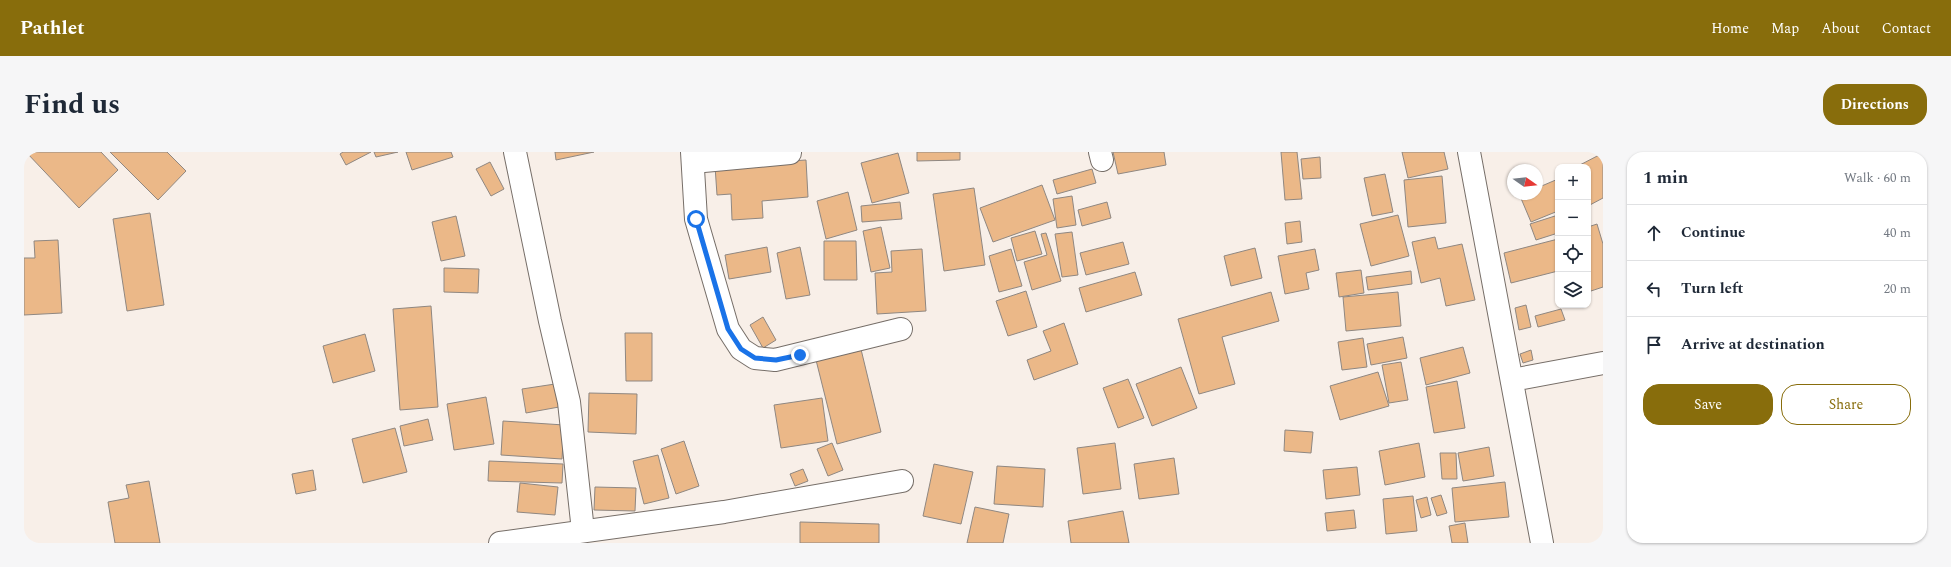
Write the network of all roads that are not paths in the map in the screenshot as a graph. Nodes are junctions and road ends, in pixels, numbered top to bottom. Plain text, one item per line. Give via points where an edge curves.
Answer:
1 (515, 152) edge
2 (1469, 152) edge
3 (790, 153) dead end
4 (692, 157) edge
5 (902, 329) dead end
6 (1603, 363) edge
7 (1512, 380) junction
8 (902, 482) dead end
9 (583, 531) junction
10 (500, 543) edge
11 (1542, 543) edge

1 - 9 street via 569,402
2 - 7 street
3 - 4 street
4 - 5 street via 696,219 728,329 741,349 755,358 776,360
6 - 7 street
7 - 11 street
8 - 9 street via 724,512
9 - 10 street

